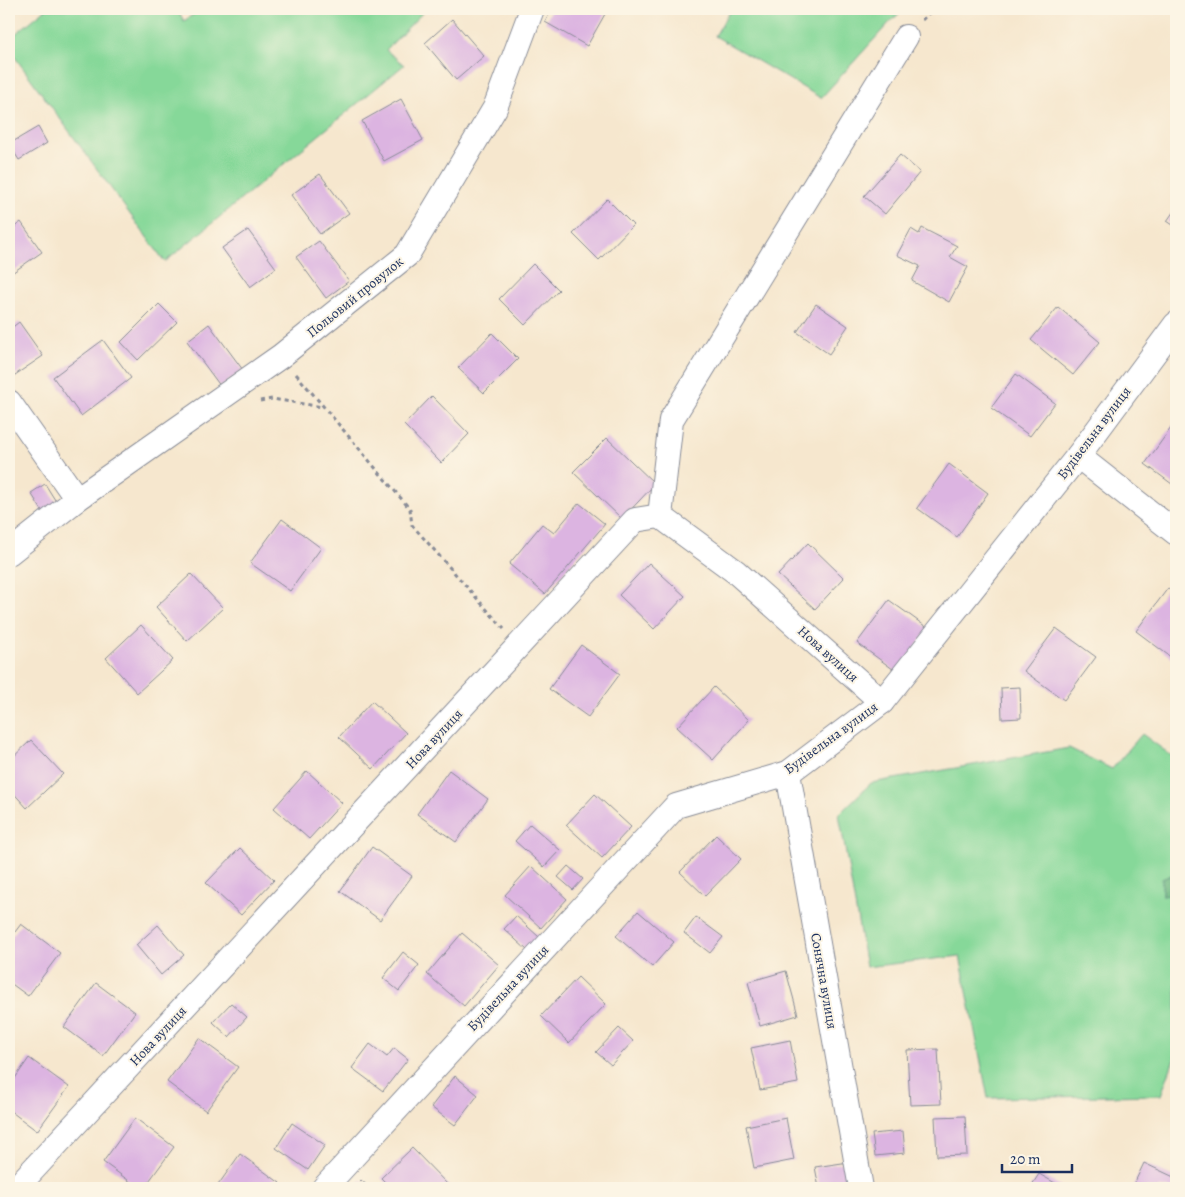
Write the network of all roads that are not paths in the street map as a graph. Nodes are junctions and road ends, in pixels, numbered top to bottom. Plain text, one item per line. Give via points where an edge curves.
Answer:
1 (532, 9) edge
2 (906, 37) dead end
3 (1176, 324) edge
4 (13, 416) edge
5 (1078, 456) junction
6 (77, 499) junction
7 (660, 516) junction
8 (1176, 533) edge
9 (9, 553) edge
10 (882, 702) junction
11 (788, 773) junction
12 (16, 1188) edge
13 (324, 1188) edge
14 (861, 1188) edge

1 - 6 street, Польовий провулок via 495,108 407,255 281,356
2 - 7 street via 671,420
3 - 5 street, Будівельна вулиця
4 - 6 street
5 - 8 street
5 - 10 street, Будівельна вулиця
6 - 9 street, Польовий провулок
7 - 10 street, Нова вулиця via 736,572
7 - 12 street, Нова вулиця via 635,520
10 - 11 street, Будівельна вулиця
11 - 13 street, Будівельна вулиця via 676,806
11 - 14 street, Сонячна вулиця

